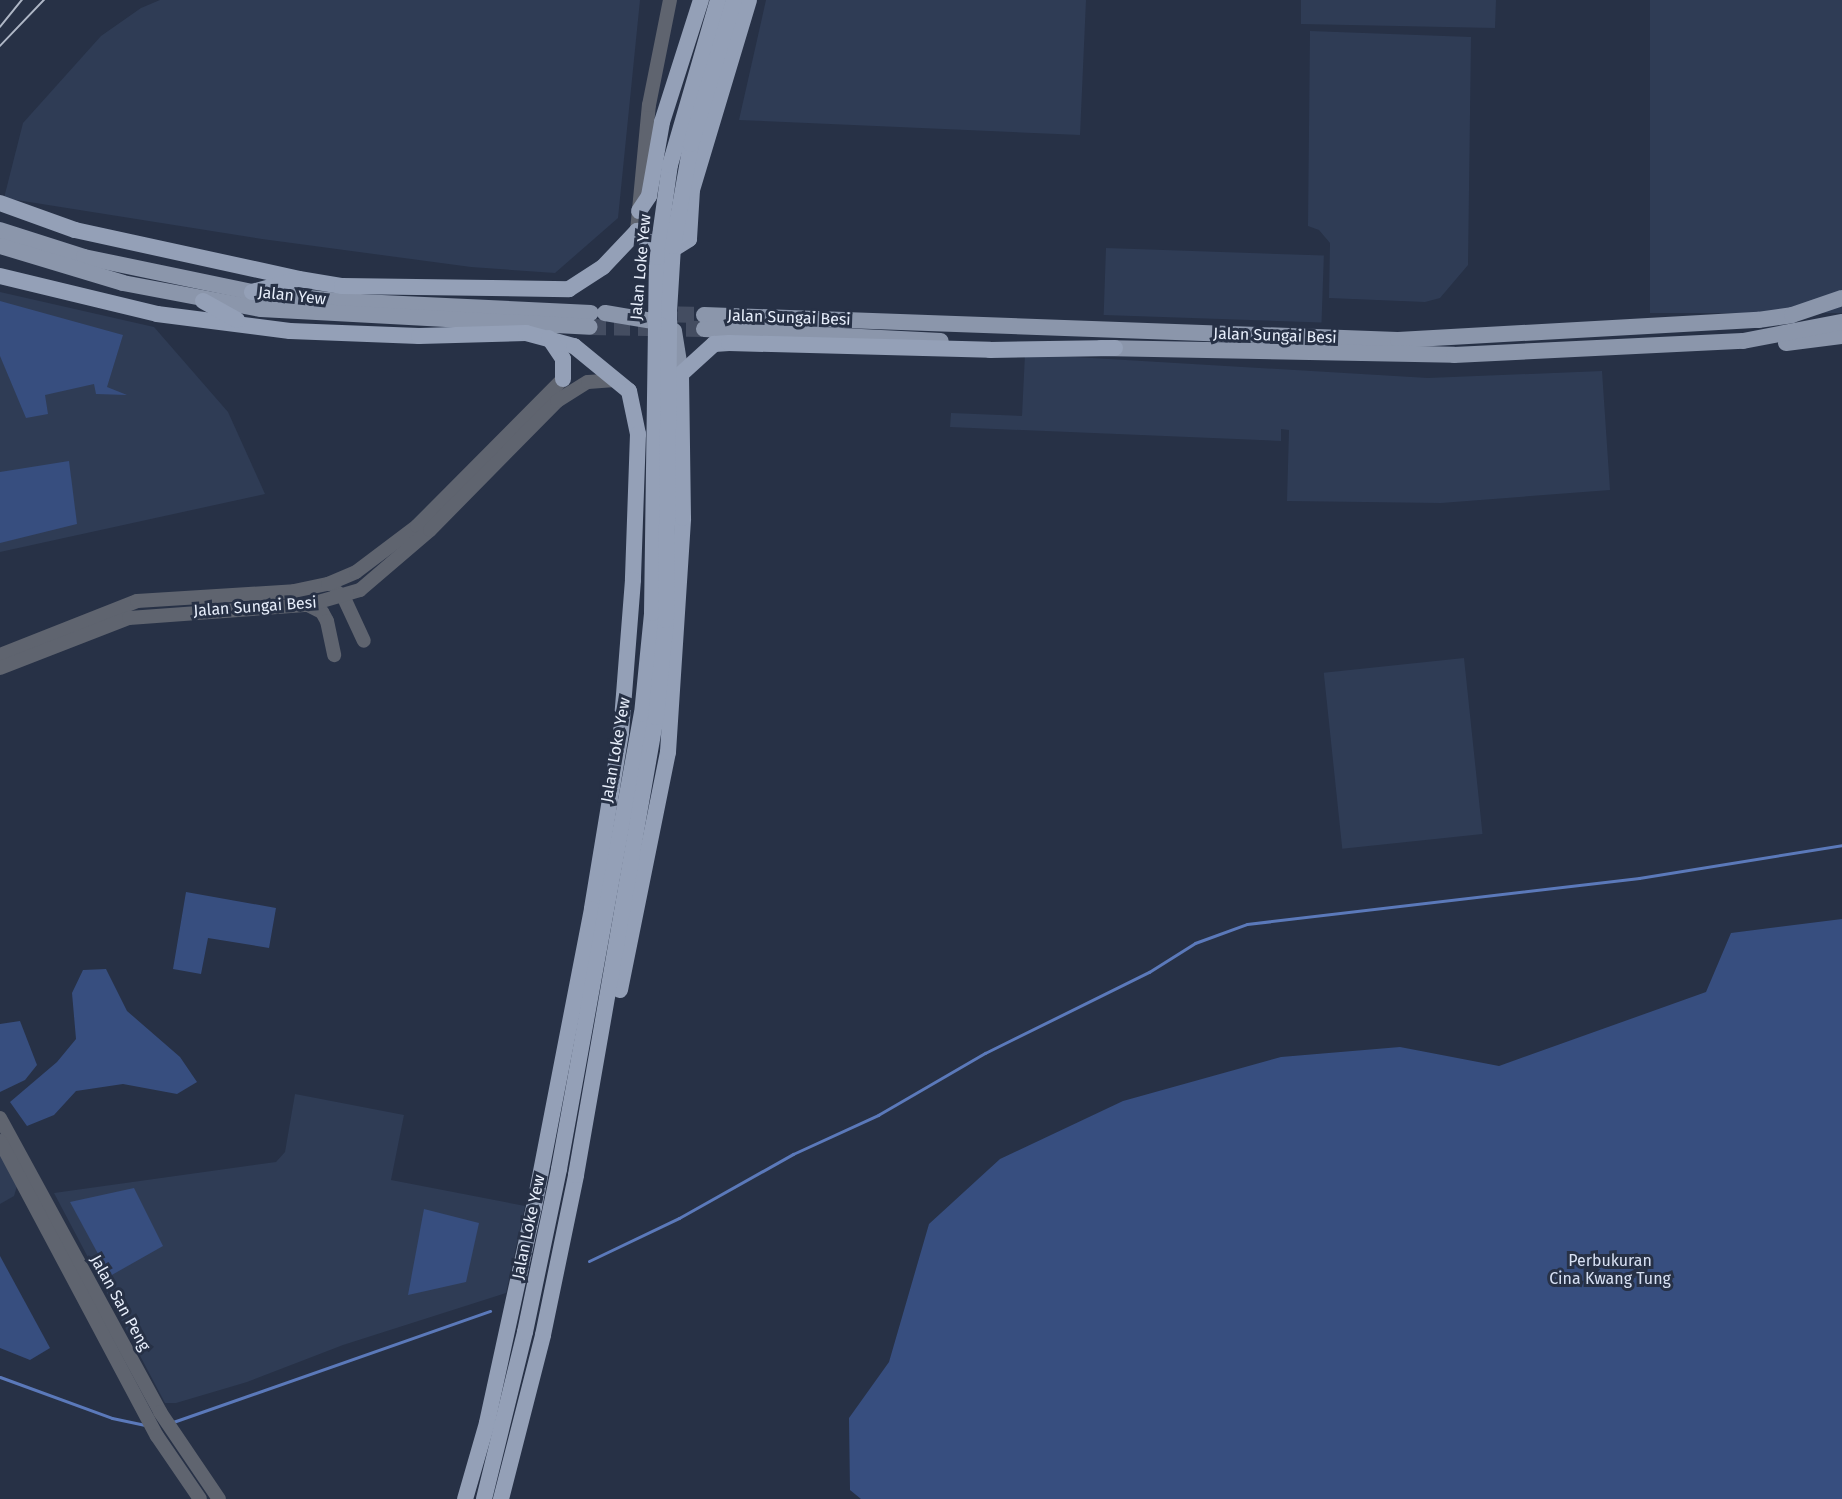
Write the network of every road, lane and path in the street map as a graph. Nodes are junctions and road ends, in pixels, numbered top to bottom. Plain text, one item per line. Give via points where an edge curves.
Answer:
1 (670, 0) edge
2 (701, 0) edge
3 (718, 0) edge
4 (734, 0) edge
5 (749, 0) edge
6 (0, 203) edge
7 (639, 211) junction
8 (0, 221) edge
9 (0, 230) edge
10 (637, 231) junction
11 (0, 246) edge
12 (84, 257) junction
13 (0, 259) edge
14 (0, 276) edge
15 (299, 279) junction
16 (123, 283) junction
17 (252, 292) junction
18 (1842, 298) edge
19 (203, 301) junction
20 (595, 318) junction
21 (1842, 322) edge
22 (243, 323) junction
23 (1842, 336) edge
24 (549, 338) junction
25 (1743, 341) junction
26 (1114, 348) junction
27 (681, 374) junction
28 (562, 379) joint
29 (615, 380) junction
30 (683, 518) junction
31 (634, 519) junction
32 (381, 556) junction
33 (294, 591) junction
34 (344, 598) junction
35 (308, 605) junction
36 (71, 633) junction
37 (363, 641) dead end
38 (0, 655) edge
39 (334, 655) dead end
40 (0, 668) edge
41 (649, 715) junction
42 (579, 976) junction
43 (599, 1043) junction
44 (579, 1061) junction
45 (0, 1118) edge
46 (0, 1142) edge
47 (200, 1499) edge
48 (219, 1499) edge
49 (465, 1499) edge
50 (484, 1499) edge
51 (501, 1499) edge

1 - 7 street via 649,105
2 - 7 highway via 662,122 649,196
3 - 41 highway, Jalan Loke Yew via 670,165 657,256
4 - 41 highway, Jalan Loke Yew via 691,144 673,246 666,620
5 - 10 highway via 692,190 689,239 667,253 657,251
6 - 15 highway via 75,230
7 - 10 street
8 - 12 main road
9 - 12 main road, Jalan Yew
10 - 15 highway via 603,267 569,289 342,286
11 - 16 main road, Jalan Yew
12 - 17 main road, Jalan Yew
13 - 16 main road
14 - 22 highway via 157,314
15 - 17 highway
16 - 19 main road, Jalan Yew
17 - 20 main road, Jalan Yew
18 - 26 main road, Jalan Sungai Besi via 1792,315 1758,320 1398,340 704,322
19 - 20 main road, Jalan Yew via 314,314
19 - 22 highway
20 - 27 main road via 659,322 674,331
21 - 25 main road, Jalan Sungai Besi
22 - 24 highway via 302,331 420,336 526,333
23 - 25 main road via 1778,343
24 - 28 highway via 563,359
24 - 29 highway via 574,346
25 - 26 main road, Jalan Sungai Besi via 1444,355
26 - 27 highway via 979,350 729,343 714,344
27 - 30 highway
28 - 32 street, Jalan Sungai Besi via 417,526
29 - 31 highway via 628,391 636,412
29 - 34 street, Jalan Sungai Besi via 572,388 390,568
30 - 31 highway via 676,507 659,502 642,509
30 - 43 highway via 668,752 619,994 610,1025
31 - 42 highway via 621,733
32 - 33 street, Jalan Sungai Besi via 339,580
32 - 34 street via 349,587
33 - 34 street via 330,589
33 - 36 street, Jalan Sungai Besi via 150,598
34 - 35 street, Jalan Sungai Besi
34 - 37 street
35 - 36 street, Jalan Sungai Besi via 146,614
35 - 39 street via 322,612 327,621
36 - 38 street, Jalan Sungai Besi
36 - 40 street, Jalan Sungai Besi
41 - 43 highway, Jalan Loke Yew
41 - 44 highway, Jalan Loke Yew
42 - 44 highway
42 - 49 highway via 495,1389
43 - 51 highway, Jalan Loke Yew via 543,1335
44 - 50 highway, Jalan Loke Yew via 525,1332
45 - 48 street, Jalan San Peng via 160,1413
46 - 47 street, Jalan San Peng via 146,1417

